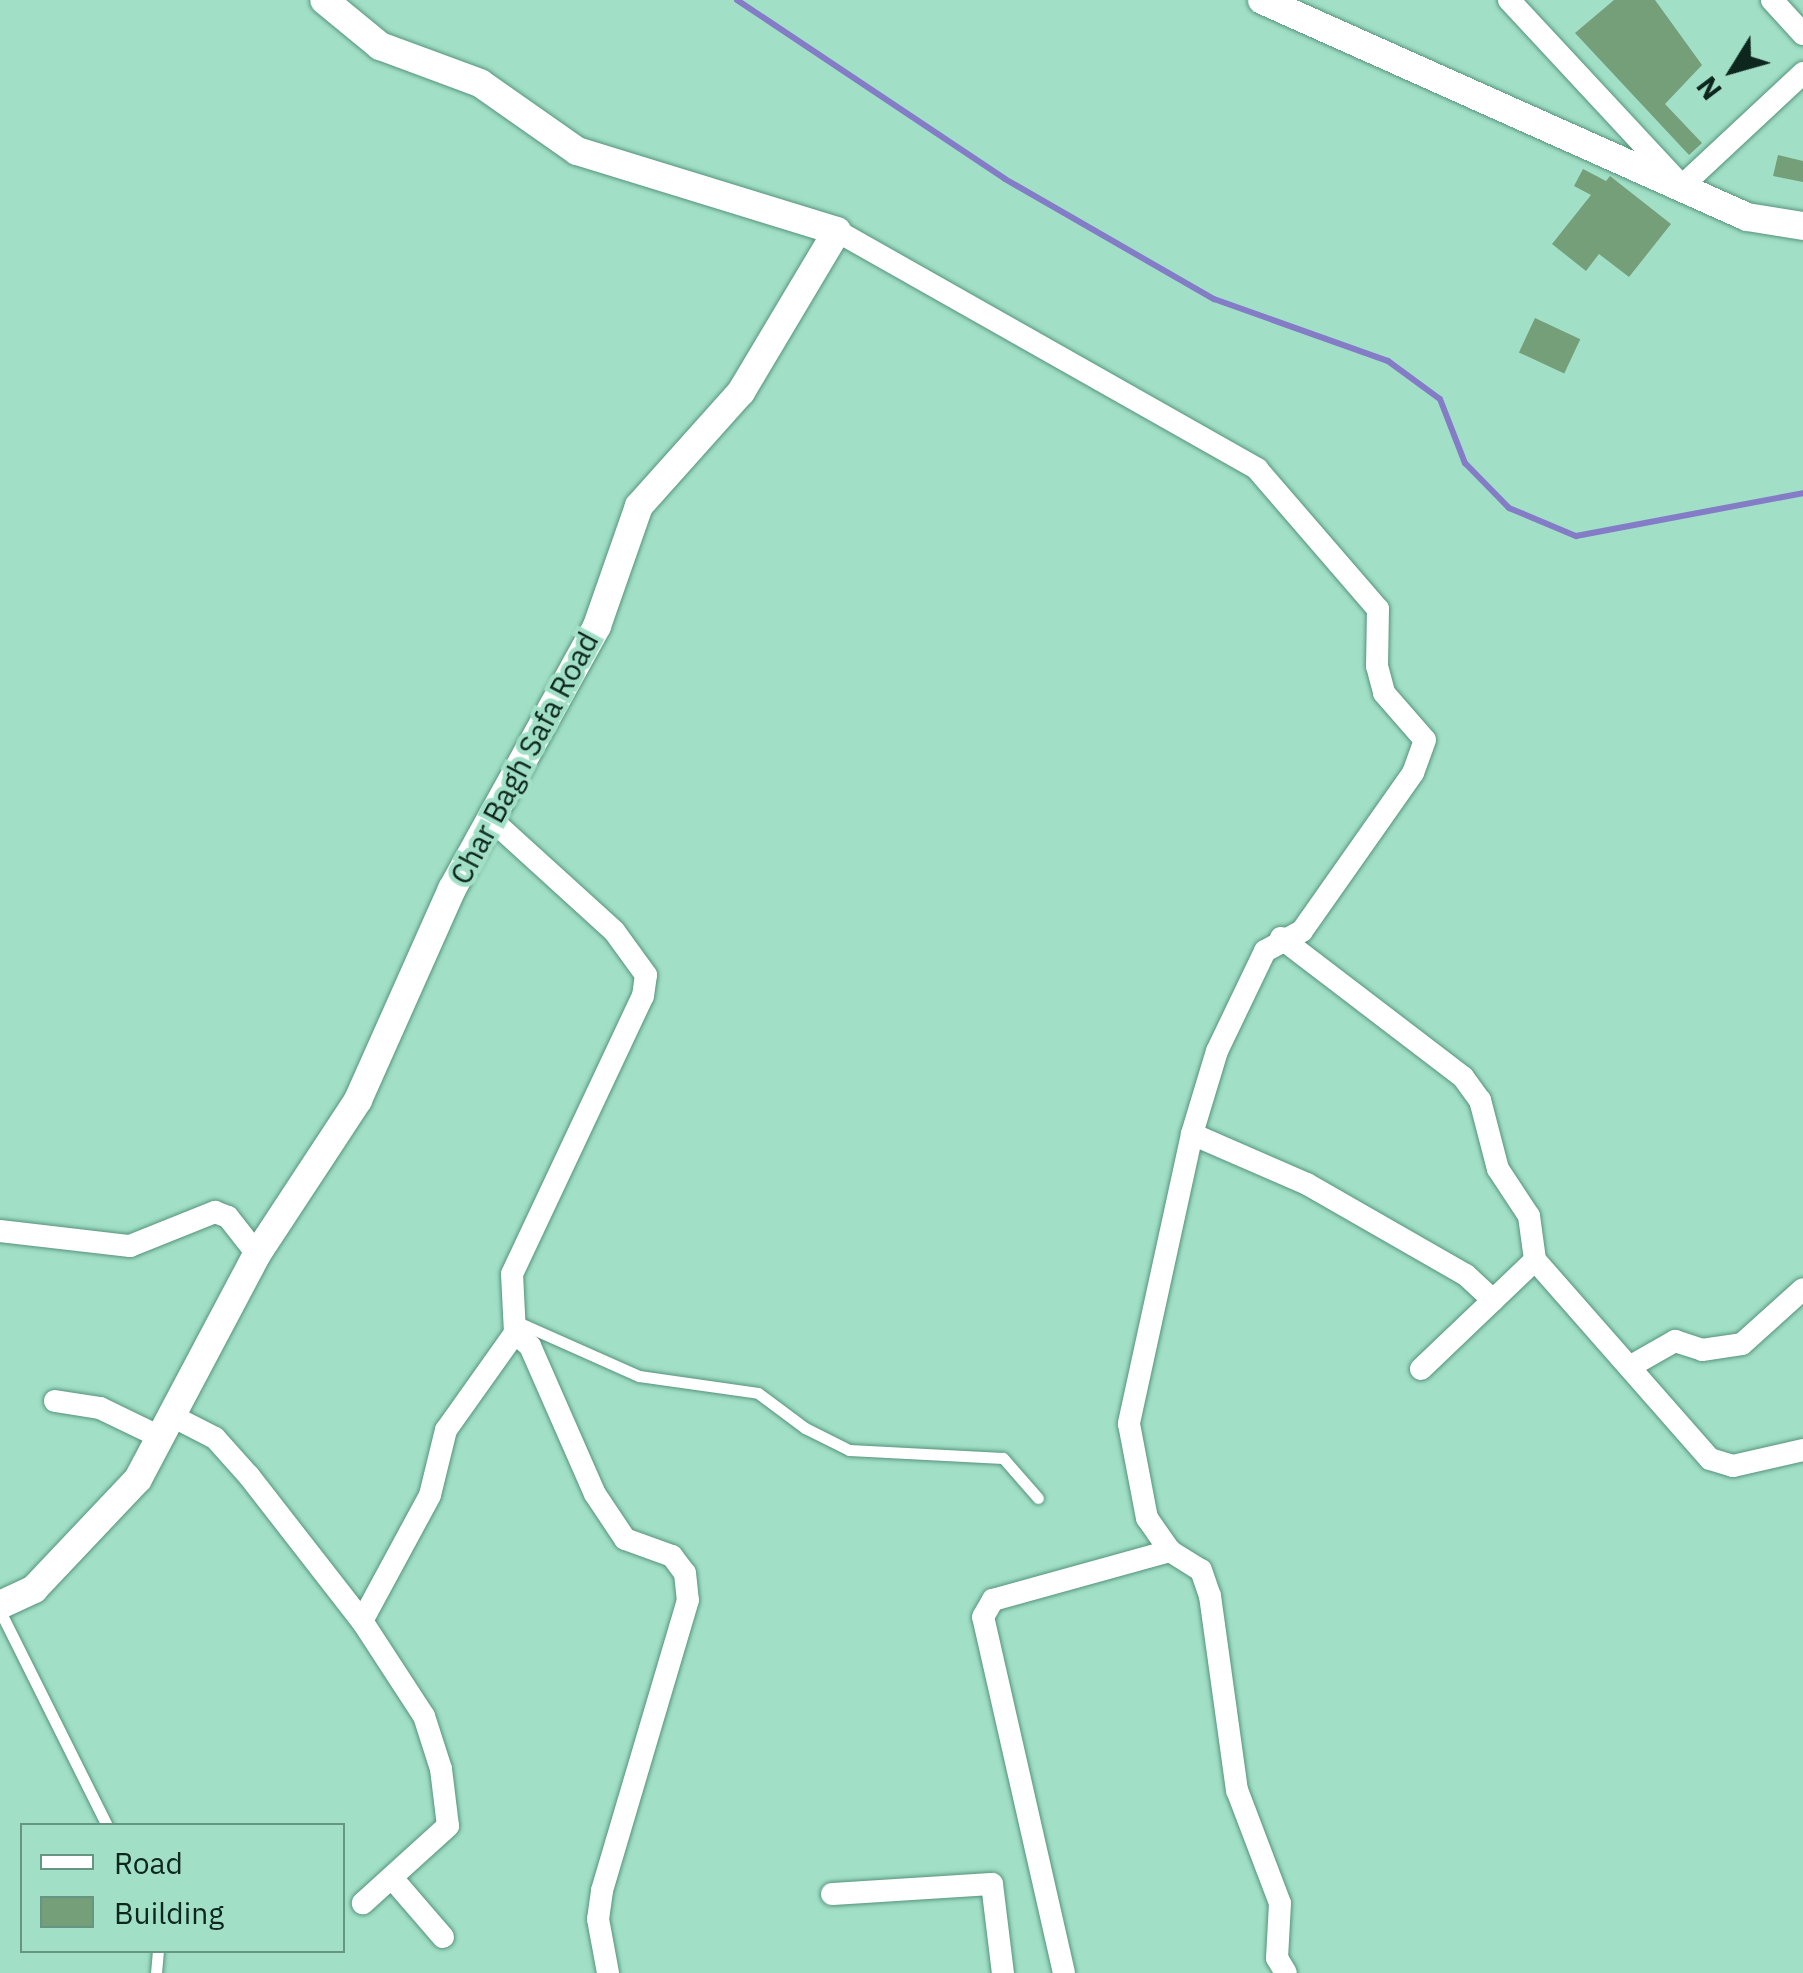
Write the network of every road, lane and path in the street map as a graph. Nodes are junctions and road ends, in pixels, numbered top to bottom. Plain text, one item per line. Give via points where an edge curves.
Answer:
1 (324, 0) edge
2 (1262, 0) edge
3 (1509, 0) edge
4 (1772, 0) edge
5 (1803, 34) edge
6 (1803, 73) edge
7 (1682, 186) junction
8 (1803, 226) edge
9 (838, 231) junction
10 (490, 819) junction
11 (1280, 938) junction
12 (1192, 1134) junction
13 (0, 1231) edge
14 (257, 1254) junction
15 (1535, 1260) junction
16 (1803, 1289) edge
17 (1492, 1300) junction
18 (514, 1327) junction
19 (1630, 1366) junction
20 (1420, 1369) dead end
21 (55, 1401) dead end
22 (166, 1426) junction
23 (1803, 1450) edge
24 (1038, 1498) dead end
25 (1170, 1551) junction
26 (0, 1608) edge
27 (362, 1621) junction
28 (106, 1823) edge
29 (392, 1878) junction
30 (832, 1894) dead end
31 (362, 1904) dead end
32 (443, 1937) dead end
33 (608, 1973) edge
34 (1003, 1973) edge
35 (1064, 1973) edge
36 (1286, 1973) edge

1 - 9 street via 380,46 480,83 577,151
2 - 7 street
3 - 7 street
4 - 5 street
6 - 7 street
7 - 8 street via 1747,216
9 - 10 street, Char Bagh Safa Road via 741,392 639,506 596,626
9 - 11 street via 1256,470 1378,609 1377,666 1384,693 1425,740 1413,773 1302,931
10 - 14 street, Char Bagh Safa Road via 358,1100
10 - 18 street via 614,931 646,975 643,996 512,1274
11 - 12 street via 1264,951 1217,1051
11 - 15 street via 1463,1078 1480,1100 1498,1169 1529,1216
12 - 17 street via 1306,1184 1466,1275
12 - 25 street via 1129,1424 1140,1500
13 - 14 street via 130,1246 215,1212
14 - 22 street, Char Bagh Safa Road
15 - 17 street
15 - 19 street
16 - 19 street via 1742,1344 1702,1350 1675,1341
17 - 20 street
18 - 24 lane via 639,1376 758,1392 804,1428 849,1450 1003,1458
18 - 27 street via 446,1430 430,1495
18 - 33 street via 530,1346 586,1477 625,1540 672,1556 685,1572 688,1600 602,1891 598,1919
19 - 23 street via 1710,1459 1733,1466
21 - 22 street
22 - 26 street, Char Bagh Safa Road via 138,1479 92,1534 34,1589
22 - 27 street via 216,1438
25 - 35 street via 993,1600 982,1617
25 - 36 street via 1200,1570 1210,1596 1237,1790 1280,1903 1277,1958
26 - 28 lane
27 - 29 street via 424,1716 448,1826 397,1866
29 - 31 street
29 - 32 street
30 - 34 street via 992,1884

